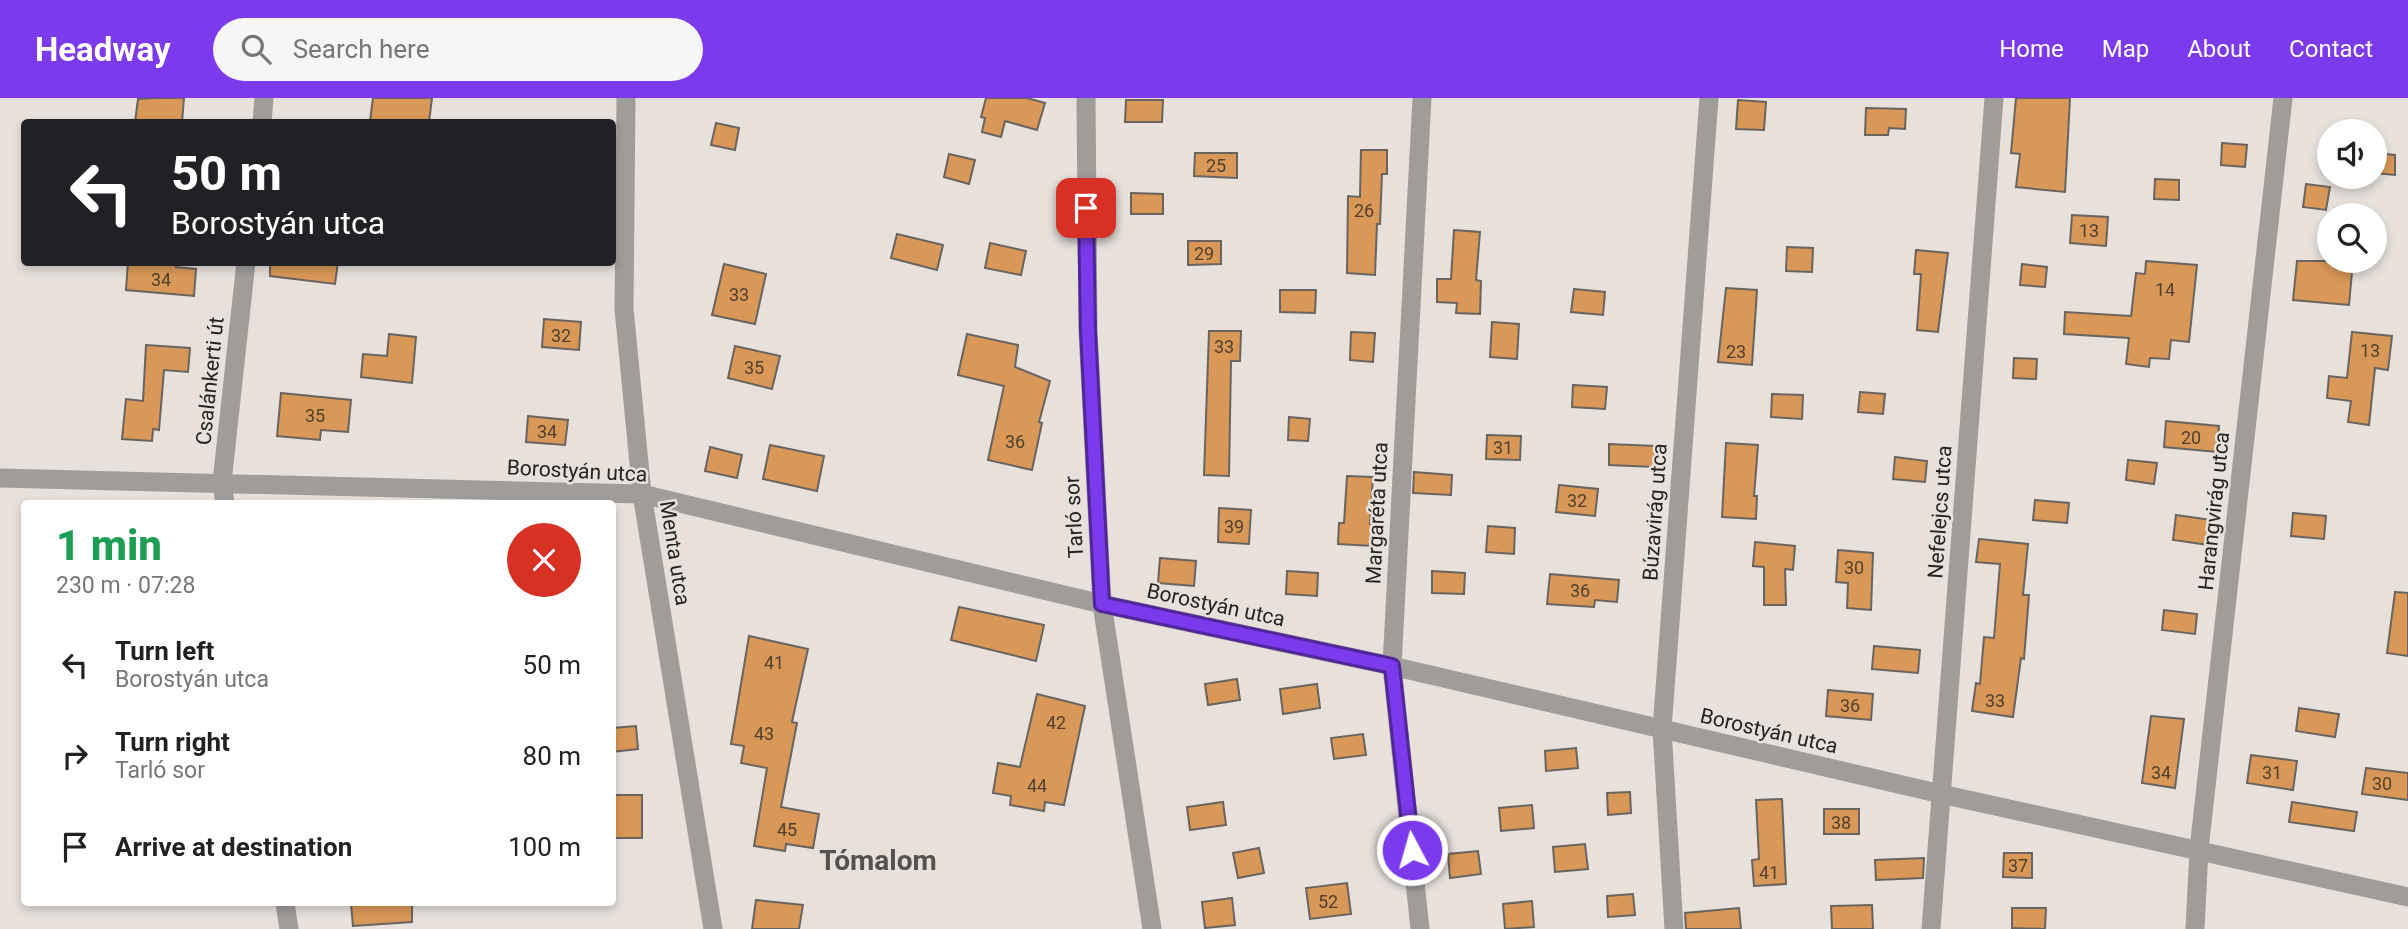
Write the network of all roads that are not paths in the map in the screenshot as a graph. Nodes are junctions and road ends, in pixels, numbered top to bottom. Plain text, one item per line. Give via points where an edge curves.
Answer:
1 (264, 98) edge
2 (626, 98) edge
3 (1086, 98) edge
4 (1422, 98) edge
5 (1709, 98) edge
6 (1994, 98) edge
7 (2283, 98) edge
8 (262, 119) edge
9 (246, 266) edge
10 (0, 478) edge
11 (222, 482) junction
12 (642, 494) junction
13 (224, 500) edge
14 (1102, 604) junction
15 (1392, 666) junction
16 (1662, 729) junction
17 (1941, 794) junction
18 (2199, 849) junction
19 (2408, 897) edge
20 (285, 906) edge
21 (289, 929) edge
22 (713, 929) edge
23 (1152, 929) edge
24 (1420, 929) edge
25 (1674, 929) edge
26 (1931, 929) edge
27 (2195, 929) edge

1 - 8 street
2 - 12 street, Menta utca via 624,309
3 - 14 street, Tarló sor via 1088,331
4 - 15 street, Margaréta utca
5 - 16 street, Búzavirág utca
6 - 17 street, Nefelejcs utca
7 - 18 street, Harangvirág utca
9 - 11 street, Csalánkerti út
10 - 11 street, Borostyán utca
11 - 12 street, Borostyán utca
11 - 13 street, Csalánkerti út
12 - 14 street, Borostyán utca
12 - 22 street, Menta utca
14 - 15 street, Borostyán utca
14 - 23 street, Tarló sor
15 - 16 street, Borostyán utca
15 - 24 street, Margaréta utca
16 - 17 street, Borostyán utca
16 - 25 street, Búzavirág utca
17 - 18 street, Borostyán utca
17 - 26 street, Nefelejcs utca
18 - 19 street, Borostyán utca
18 - 27 street, Harangvirág utca
20 - 21 street

